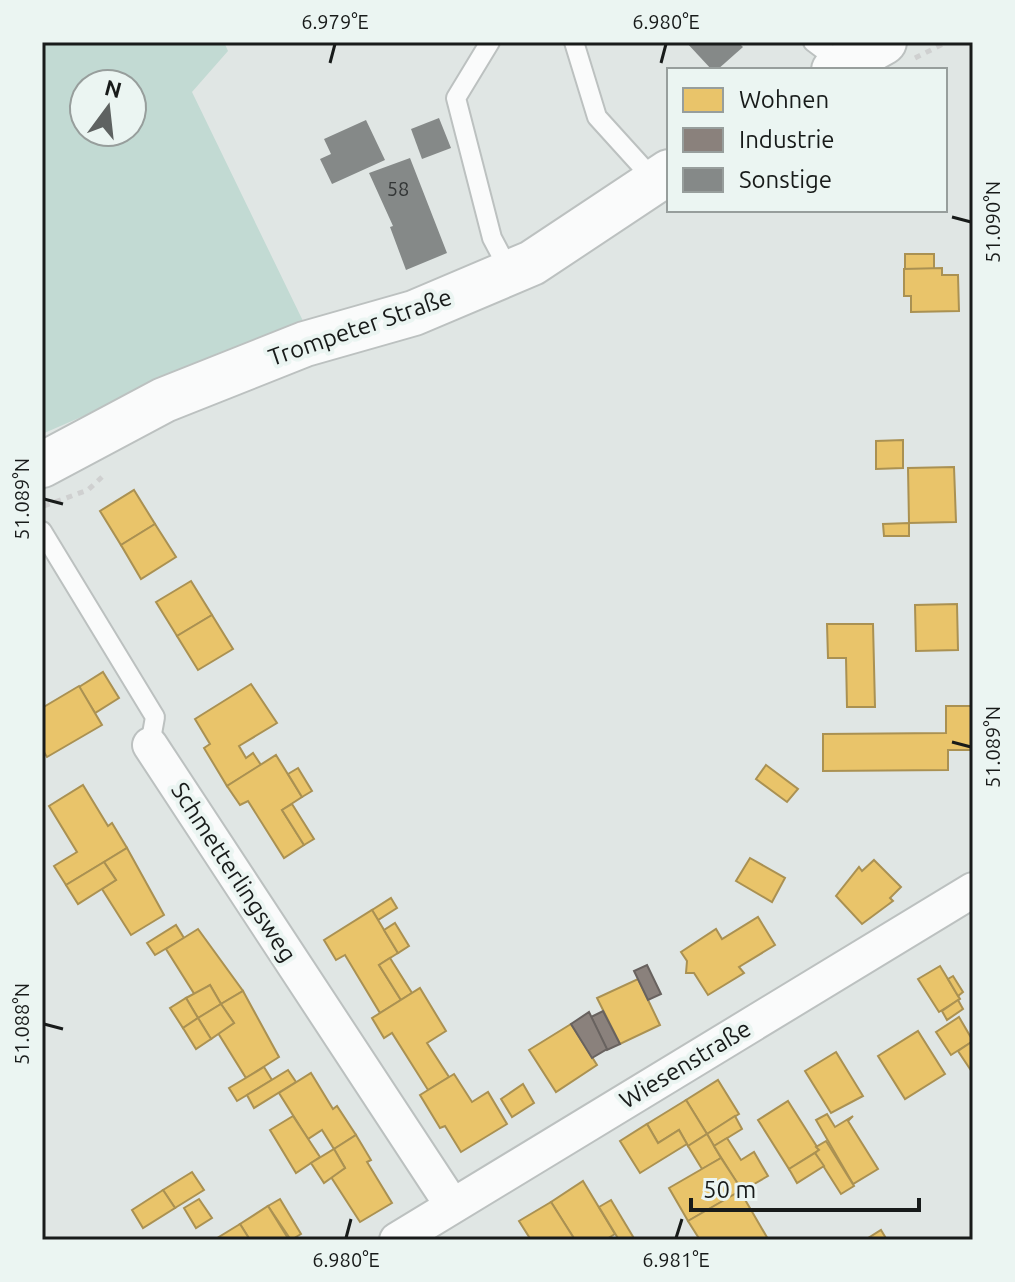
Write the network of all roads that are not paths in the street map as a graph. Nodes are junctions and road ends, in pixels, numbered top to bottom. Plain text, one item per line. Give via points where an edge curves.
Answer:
1 (490, 42) edge
2 (574, 42) edge
3 (884, 42) edge
4 (830, 59) edge
5 (662, 177) edge
6 (510, 272) junction
7 (42, 465) edge
8 (42, 531) edge
9 (150, 745) joint
10 (973, 890) edge
11 (452, 1205) junction
12 (397, 1240) edge

1 - 6 lane via 456,98 492,238
2 - 5 lane via 597,117
3 - 4 main road
5 - 6 main road, Trompeter Straße via 532,263
6 - 7 main road, Trompeter Straße via 414,313 305,344 164,400
8 - 9 lane, Schmetterlingsweg via 155,717
9 - 11 street, Schmetterlingsweg
10 - 11 street, Wiesenstraße
11 - 12 street, Wiesenstraße

